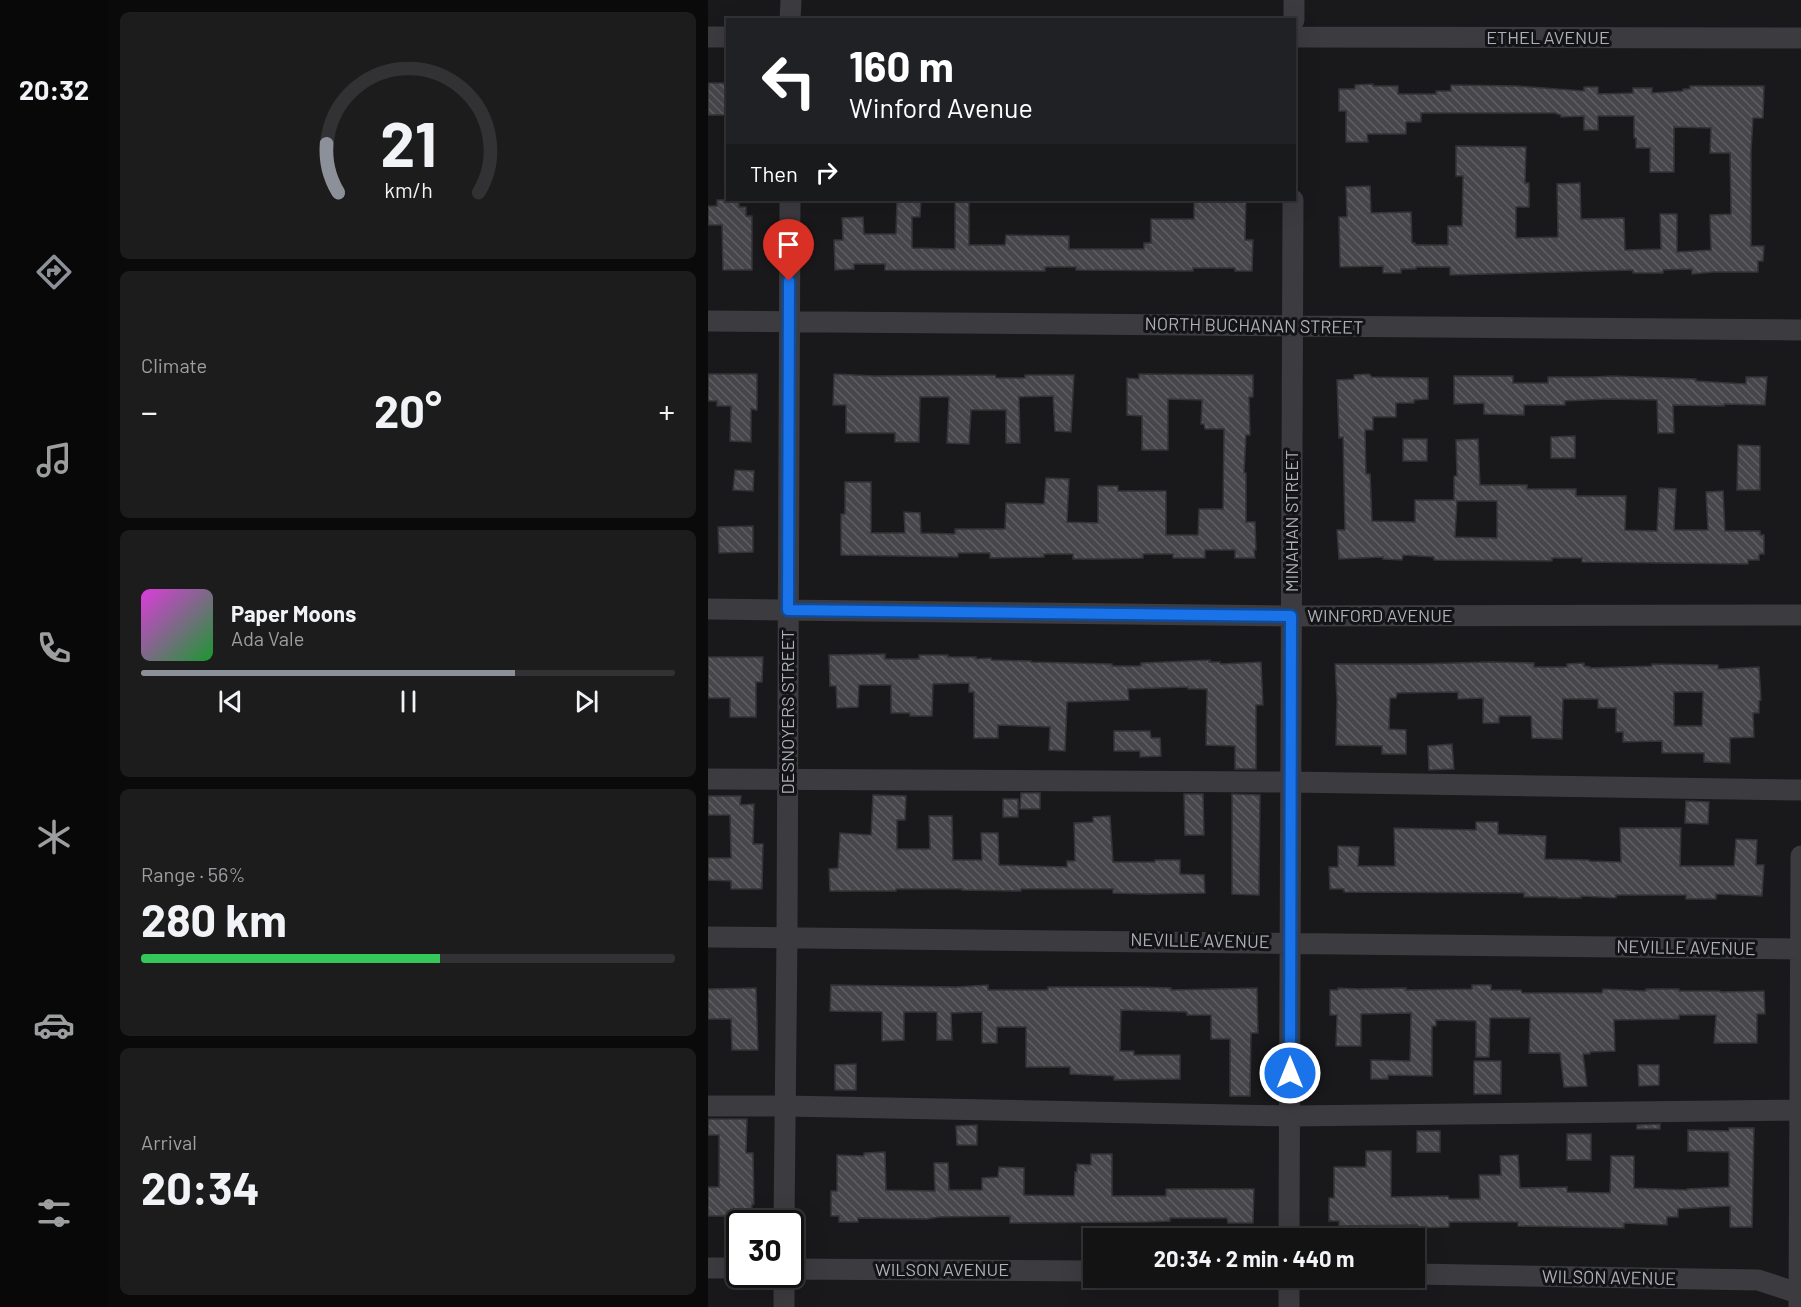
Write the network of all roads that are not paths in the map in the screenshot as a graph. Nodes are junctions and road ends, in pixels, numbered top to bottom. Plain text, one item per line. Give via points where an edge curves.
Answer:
1 (791, 0) edge
2 (1294, 0) edge
3 (790, 18) edge
4 (1294, 18) edge
5 (708, 37) edge
6 (726, 37) edge
7 (1296, 37) edge
8 (1801, 38) edge
9 (790, 201) edge
10 (1293, 201) edge
11 (708, 321) edge
12 (789, 321) junction
13 (1292, 326) junction
14 (1801, 330) edge
15 (708, 609) edge
16 (788, 610) junction
17 (1801, 615) edge
18 (1291, 616) junction
19 (708, 779) edge
20 (788, 779) junction
21 (1291, 782) junction
22 (1801, 790) edge
23 (1801, 856) edge
24 (708, 936) edge
25 (787, 937) junction
26 (1290, 942) junction
27 (1800, 949) edge
28 (708, 1106) edge
29 (785, 1106) junction
30 (1800, 1110) edge
31 (1290, 1116) junction
32 (784, 1210) edge
33 (1289, 1228) edge
34 (708, 1268) edge
35 (726, 1268) edge
36 (804, 1269) edge
37 (1083, 1271) edge
38 (1425, 1274) edge
39 (784, 1288) edge
40 (1289, 1288) edge
41 (1800, 1298) edge
42 (784, 1307) edge
43 (1289, 1307) edge

1 - 3 street
2 - 4 street
5 - 6 street
7 - 8 street, ETHEL AVENUE
9 - 12 street, DESNOYERS STREET
10 - 13 street, MINAHAN STREET
11 - 12 street, NORTH BUCHANAN STREET
12 - 13 street, NORTH BUCHANAN STREET
12 - 16 street, DESNOYERS STREET
13 - 14 street, NORTH BUCHANAN STREET
13 - 18 street, MINAHAN STREET
15 - 16 street, WINFORD AVENUE
16 - 18 street, WINFORD AVENUE
16 - 20 street, DESNOYERS STREET
17 - 18 street, WINFORD AVENUE
18 - 21 street, MINAHAN STREET
19 - 20 street
20 - 21 street
20 - 25 street, DESNOYERS STREET
21 - 22 street
21 - 26 street, MINAHAN STREET
23 - 27 street
24 - 25 street, NEVILLE AVENUE
25 - 26 street, NEVILLE AVENUE
25 - 29 street, DESNOYERS STREET
26 - 27 street, NEVILLE AVENUE
26 - 31 street, MINAHAN STREET
27 - 30 street
28 - 29 street
29 - 31 street
29 - 32 street, DESNOYERS STREET
30 - 31 street
30 - 41 street
31 - 33 street, MINAHAN STREET
34 - 35 street
36 - 37 street, WILSON AVENUE
38 - 41 street, WILSON AVENUE via 1758,1280
39 - 42 street
40 - 43 street

